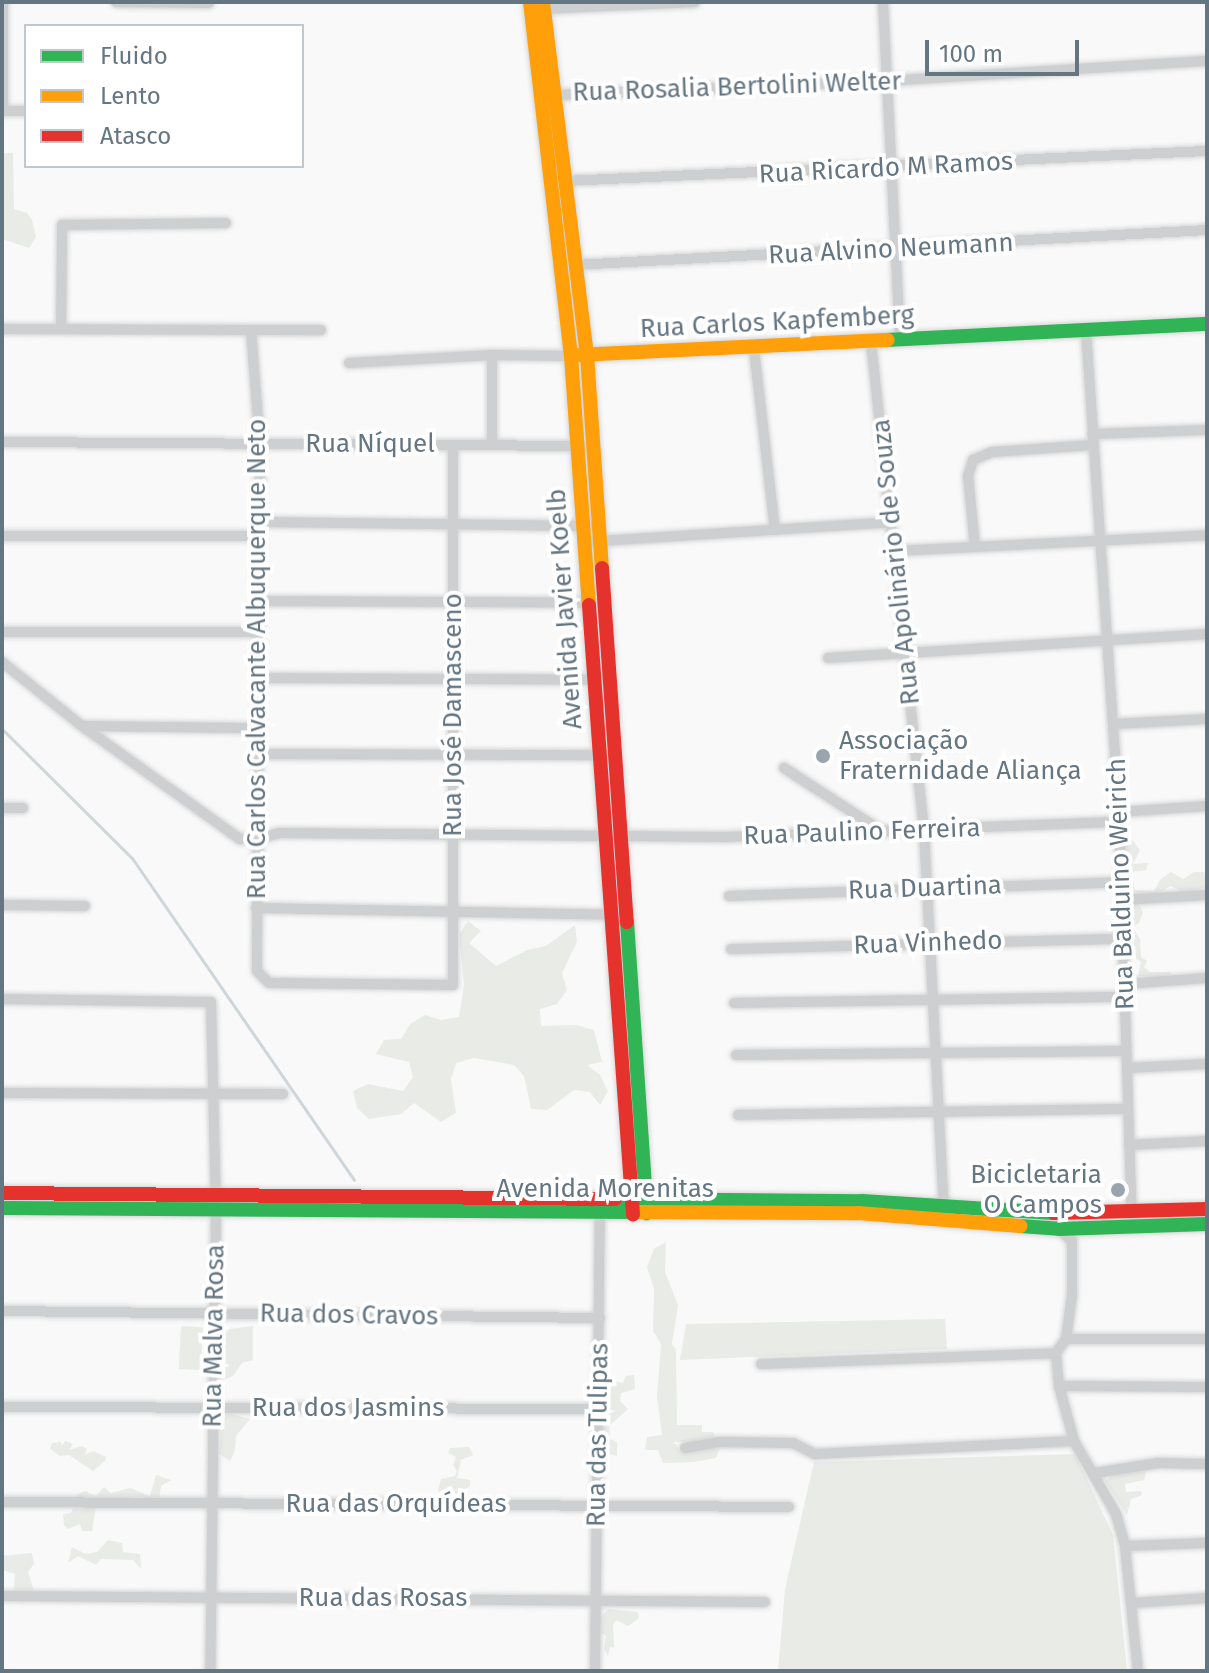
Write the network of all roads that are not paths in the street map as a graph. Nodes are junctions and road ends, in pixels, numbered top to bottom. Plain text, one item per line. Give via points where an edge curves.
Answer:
1 (3, 2) edge
2 (116, 2) edge
3 (530, 2) edge
4 (695, 2) edge
5 (883, 2) edge
6 (209, 3) edge
7 (543, 6) edge
8 (1207, 61) edge
9 (887, 81) junction
10 (554, 95) junction
11 (3, 111) edge
12 (24, 111) edge
13 (1207, 151) edge
14 (891, 168) junction
15 (565, 181) junction
16 (226, 223) dead end
17 (1207, 230) edge
18 (895, 250) junction
19 (575, 265) junction
20 (1207, 324) edge
21 (2, 329) edge
22 (61, 329) junction
23 (251, 330) junction
24 (321, 330) dead end
25 (1086, 330) junction
26 (900, 341) junction
27 (871, 342) junction
28 (754, 349) junction
29 (492, 355) junction
30 (587, 355) junction
31 (571, 356) junction
32 (349, 363) dead end
33 (1207, 430) edge
34 (1093, 439) junction
35 (2, 442) edge
36 (260, 444) junction
37 (453, 445) junction
38 (492, 445) junction
39 (577, 446) junction
40 (593, 446) junction
41 (259, 522) junction
42 (891, 522) junction
43 (453, 525) junction
44 (584, 526) junction
45 (775, 530) junction
46 (1207, 535) edge
47 (2, 536) edge
48 (259, 536) junction
49 (595, 537) junction
50 (1098, 540) junction
51 (975, 547) junction
52 (896, 551) junction
53 (453, 600) junction
54 (259, 601) junction
55 (597, 603) junction
56 (2, 632) edge
57 (259, 632) junction
58 (1207, 634) edge
59 (1107, 639) junction
60 (907, 653) junction
61 (828, 658) dead end
62 (2, 662) edge
63 (258, 678) junction
64 (453, 679) junction
65 (603, 681) junction
66 (1207, 719) edge
67 (1114, 724) junction
68 (82, 726) junction
69 (258, 728) junction
70 (258, 754) junction
71 (616, 755) junction
72 (600, 756) junction
73 (453, 757) junction
74 (784, 768) dead end
75 (1207, 806) edge
76 (2, 808) edge
77 (23, 808) dead end
78 (1119, 817) junction
79 (924, 830) junction
80 (883, 832) junction
81 (453, 833) junction
82 (604, 836) junction
83 (622, 837) junction
84 (257, 839) junction
85 (1121, 882) junction
86 (929, 888) junction
87 (1207, 895) edge
88 (729, 896) dead end
89 (1122, 900) junction
90 (2, 905) edge
91 (85, 906) dead end
92 (256, 908) junction
93 (453, 912) junction
94 (610, 915) junction
95 (628, 915) junction
96 (1124, 939) junction
97 (932, 943) junction
98 (731, 949) dead end
99 (1207, 978) edge
100 (1125, 984) junction
101 (453, 985) joint
102 (1126, 997) junction
103 (935, 998) junction
104 (2, 999) edge
105 (734, 1003) dead end
106 (1126, 1051) junction
107 (736, 1055) dead end
108 (936, 1055) junction
109 (1207, 1064) edge
110 (1127, 1068) junction
111 (2, 1093) edge
112 (283, 1094) dead end
113 (212, 1095) junction
114 (1128, 1109) junction
115 (939, 1111) junction
116 (738, 1115) dead end
117 (1207, 1141) edge
118 (1129, 1145) junction
119 (2, 1193) edge
120 (216, 1203) junction
121 (600, 1206) junction
122 (640, 1206) junction
123 (2, 1208) edge
124 (1207, 1209) edge
125 (944, 1213) junction
126 (1133, 1221) junction
127 (1207, 1224) edge
128 (1059, 1229) junction
129 (2, 1311) edge
130 (215, 1314) junction
131 (600, 1318) junction
132 (1066, 1339) junction
133 (1207, 1339) edge
134 (1056, 1353) junction
135 (761, 1364) dead end
136 (1059, 1386) junction
137 (1207, 1387) edge
138 (2, 1407) edge
139 (213, 1407) junction
140 (598, 1409) junction
141 (1074, 1441) junction
142 (685, 1448) dead end
143 (1207, 1464) edge
144 (1095, 1473) junction
145 (2, 1502) edge
146 (212, 1503) junction
147 (596, 1506) junction
148 (789, 1507) dead end
149 (1207, 1543) edge
150 (1125, 1546) junction
151 (2, 1596) edge
152 (210, 1597) junction
153 (1207, 1598) edge
154 (596, 1600) junction
155 (765, 1602) dead end
156 (1133, 1603) junction
157 (210, 1671) edge
158 (595, 1671) edge
159 (1138, 1671) edge

1 - 11 street
2 - 6 street
3 - 31 street, Avenida Javier Koelb
4 - 7 street
5 - 9 street
7 - 10 street, Avenida Javier Koelb
8 - 9 street, Rua Rosalia Bertolini Welter
9 - 10 street, Rua Rosalia Bertolini Welter
9 - 14 street
10 - 15 street, Avenida Javier Koelb
11 - 12 street
13 - 14 street, Rua Ricardo M Ramos
14 - 15 street, Rua Ricardo M Ramos
14 - 18 street
15 - 19 street, Avenida Javier Koelb
16 - 22 street via 62,225
17 - 18 street, Rua Alvino Neumann
18 - 19 street, Rua Alvino Neumann
18 - 26 street
19 - 30 street, Avenida Javier Koelb
20 - 25 street, Rua Carlos Kapfemberg
21 - 22 street
22 - 23 street
23 - 24 street
23 - 36 street, Rua Carlos Calvacante Albuquerque Neto
25 - 26 street, Rua Carlos Kapfemberg
25 - 34 street, Rua Balduino Weirich
26 - 27 street, Rua Carlos Kapfemberg
27 - 28 street, Rua Carlos Kapfemberg
27 - 42 street, Rua Apolinário de Souza
28 - 30 street, Rua Carlos Kapfemberg
28 - 45 street
29 - 31 street, Rua Carlos Kapfemberg
29 - 32 street, Rua Carlos Kapfemberg
29 - 38 street
30 - 31 street, Rua Carlos Kapfemberg
30 - 40 street, Avenida Javier Koelb
31 - 39 street, Avenida Javier Koelb
33 - 34 street
34 - 50 street, Rua Balduino Weirich
34 - 51 street via 992,452 973,460 968,476
35 - 36 street, Rua Níquel
36 - 37 street, Rua Níquel
36 - 41 street, Rua Carlos Calvacante Albuquerque Neto
37 - 38 street, Rua Níquel
37 - 43 street, Rua José Damasceno
38 - 39 street, Rua Níquel
39 - 40 street, Rua Níquel
39 - 44 street, Avenida Javier Koelb
40 - 49 street, Avenida Javier Koelb
41 - 43 street
41 - 48 street, Rua Carlos Calvacante Albuquerque Neto
42 - 45 street
42 - 52 street, Rua Apolinário de Souza
43 - 44 street
43 - 53 street, Rua José Damasceno
44 - 49 street, Avenida Javier Koelb
45 - 49 street
46 - 50 street
47 - 48 street
48 - 54 street, Rua Carlos Calvacante Albuquerque Neto
49 - 55 street, Avenida Javier Koelb
50 - 51 street
50 - 59 street, Rua Balduino Weirich
51 - 52 street
52 - 60 street, Rua Apolinário de Souza
53 - 54 street
53 - 55 street
53 - 64 street, Rua José Damasceno
54 - 57 street, Rua Carlos Calvacante Albuquerque Neto
55 - 65 street, Avenida Javier Koelb
56 - 57 street
57 - 63 street, Rua Carlos Calvacante Albuquerque Neto
58 - 59 street
59 - 60 street
59 - 67 street, Rua Balduino Weirich
60 - 61 street
60 - 79 street, Rua Apolinário de Souza
62 - 68 street
63 - 64 street
63 - 69 street, Rua Carlos Calvacante Albuquerque Neto
64 - 65 street
64 - 73 street, Rua José Damasceno
65 - 71 street, Avenida Javier Koelb
65 - 72 street, Avenida Javier Koelb
66 - 67 street
67 - 78 street, Rua Balduino Weirich
68 - 69 street
68 - 84 street via 240,839
69 - 70 street, Rua Carlos Calvacante Albuquerque Neto
70 - 73 street
70 - 84 street, Rua Carlos Calvacante Albuquerque Neto
71 - 72 street
71 - 83 street, Avenida Javier Koelb
72 - 73 street
72 - 82 street, Avenida Javier Koelb
73 - 81 street, Rua José Damasceno
74 - 80 street
75 - 78 street, Rua Paulino Ferreira
76 - 77 street
78 - 79 street, Rua Paulino Ferreira
78 - 85 street, Rua Balduino Weirich
79 - 80 street, Rua Paulino Ferreira
79 - 86 street, Rua Apolinário de Souza
80 - 83 street, Rua Paulino Ferreira
81 - 82 street, Rua Paulino Ferreira
81 - 84 street, Rua Paulino Ferreira via 279,833
81 - 93 street, Rua José Damasceno
82 - 83 street, Rua Paulino Ferreira
82 - 94 street, Avenida Javier Koelb
83 - 95 street, Avenida Javier Koelb
84 - 92 street, Rua Carlos Calvacante Albuquerque Neto
85 - 86 street, Rua Duartina
85 - 89 street, Rua Balduino Weirich
86 - 88 street, Rua Duartina
86 - 97 street, Rua Apolinário de Souza
87 - 89 street
89 - 96 street, Rua Balduino Weirich
90 - 91 street
92 - 93 street
92 - 101 street, Rua Carlos Calvacante Albuquerque Neto via 257,971 269,983
93 - 94 street
93 - 101 street, Rua José Damasceno
94 - 95 street
94 - 122 street, Avenida Javier Koelb
95 - 122 street, Avenida Javier Koelb
96 - 97 street, Rua Vinhedo
96 - 100 street, Rua Balduino Weirich
97 - 98 street, Rua Vinhedo
97 - 103 street, Rua Apolinário de Souza
99 - 100 street
100 - 102 street, Rua Balduino Weirich
102 - 103 street
102 - 106 street, Rua Balduino Weirich
103 - 105 street
103 - 108 street, Rua Apolinário de Souza
104 - 113 street, Rua Malva Rosa via 211,1002
106 - 108 street
106 - 110 street, Rua Balduino Weirich
107 - 108 street
108 - 115 street, Rua Apolinário de Souza
109 - 110 street
110 - 114 street, Rua Balduino Weirich
111 - 113 street
112 - 113 street
113 - 120 street, Rua Malva Rosa
114 - 115 street
114 - 118 street, Rua Balduino Weirich
115 - 116 street
115 - 125 street, Rua Apolinário de Souza
117 - 118 street
118 - 126 street, Rua Balduino Weirich
119 - 120 street, Avenida Morenitas
120 - 121 street, Avenida Morenitas
120 - 123 street, Avenida Morenitas
120 - 130 street, Rua Malva Rosa
121 - 122 street, Avenida Morenitas
121 - 131 street, Rua das Tulipas
122 - 125 street, Avenida Morenitas
124 - 126 street, Avenida Morenitas
125 - 126 street, Avenida Morenitas via 1048,1213
125 - 128 street, Avenida Morenitas
126 - 127 street, Avenida Morenitas
126 - 128 street, Avenida Morenitas
128 - 132 street via 1072,1241
129 - 130 street, Rua dos Cravos
130 - 131 street, Rua dos Cravos
130 - 139 street, Rua Malva Rosa
131 - 140 street, Rua das Tulipas
132 - 133 street
132 - 134 street
134 - 135 street
134 - 136 street
136 - 137 street
136 - 141 street
138 - 139 street, Rua dos Jasmins
139 - 140 street, Rua dos Jasmins
139 - 146 street, Rua Malva Rosa
140 - 147 street, Rua das Tulipas
141 - 142 street via 815,1454 793,1443 719,1442
141 - 144 street
143 - 144 street via 1158,1463
144 - 150 street
145 - 146 street, Rua das Orquídeas
146 - 147 street, Rua das Orquídeas
146 - 152 street, Rua Malva Rosa
147 - 148 street, Rua das Orquídeas
147 - 154 street, Rua das Tulipas
149 - 150 street
150 - 156 street
151 - 152 street, Rua das Rosas
152 - 154 street, Rua das Rosas
152 - 157 street, Rua Malva Rosa
153 - 156 street
154 - 155 street, Rua das Rosas
154 - 158 street, Rua das Tulipas
156 - 159 street

